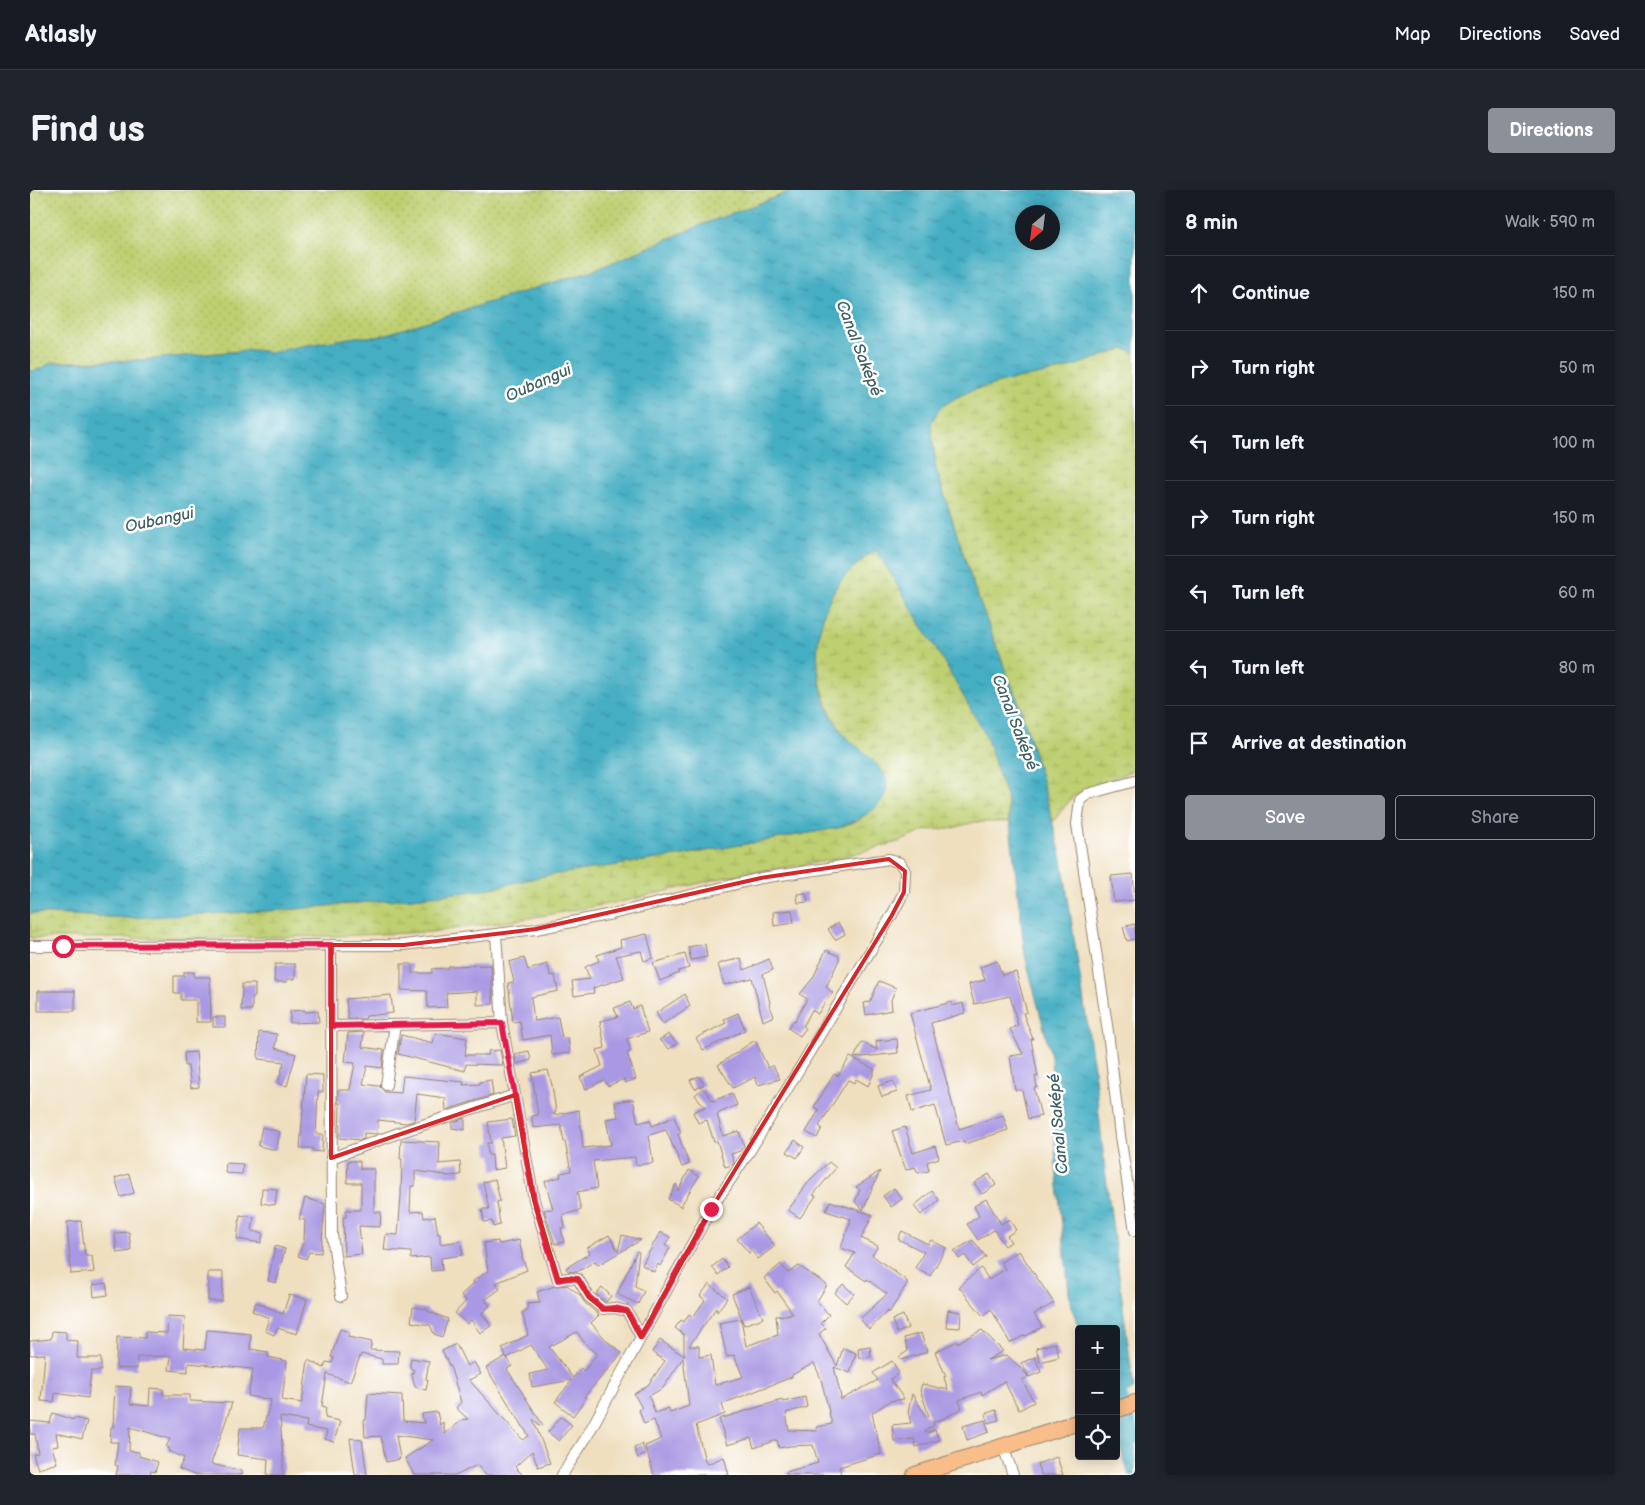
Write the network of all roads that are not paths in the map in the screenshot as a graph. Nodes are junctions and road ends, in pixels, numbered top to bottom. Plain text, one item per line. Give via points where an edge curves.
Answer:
1 (1135, 781) edge
2 (496, 934) junction
3 (331, 945) junction
4 (30, 946) edge
5 (502, 1023) junction
6 (394, 1025) junction
7 (331, 1026) junction
8 (386, 1085) dead end
9 (514, 1095) junction
10 (331, 1158) junction
11 (1135, 1231) edge
12 (341, 1296) dead end
13 (641, 1337) junction
14 (1135, 1403) edge
15 (1120, 1409) edge
16 (1075, 1423) edge
17 (1003, 1446) junction
18 (562, 1475) edge
19 (915, 1475) edge
20 (1013, 1475) edge

1 - 11 street via 1088,794 1080,800 1077,824
2 - 3 street via 404,945
2 - 5 street
2 - 13 street via 602,916 761,878 830,867 890,859 900,863 905,871 904,892 892,916 711,1209
3 - 4 street
3 - 7 street
5 - 6 street
5 - 9 street
6 - 7 street
6 - 8 street
7 - 10 street
9 - 10 street via 404,1130
9 - 13 street via 534,1200 558,1280 578,1279 589,1297 603,1309 627,1311
10 - 12 street via 332,1235
13 - 18 street
14 - 15 main road
16 - 17 main road
17 - 19 main road
17 - 20 street

